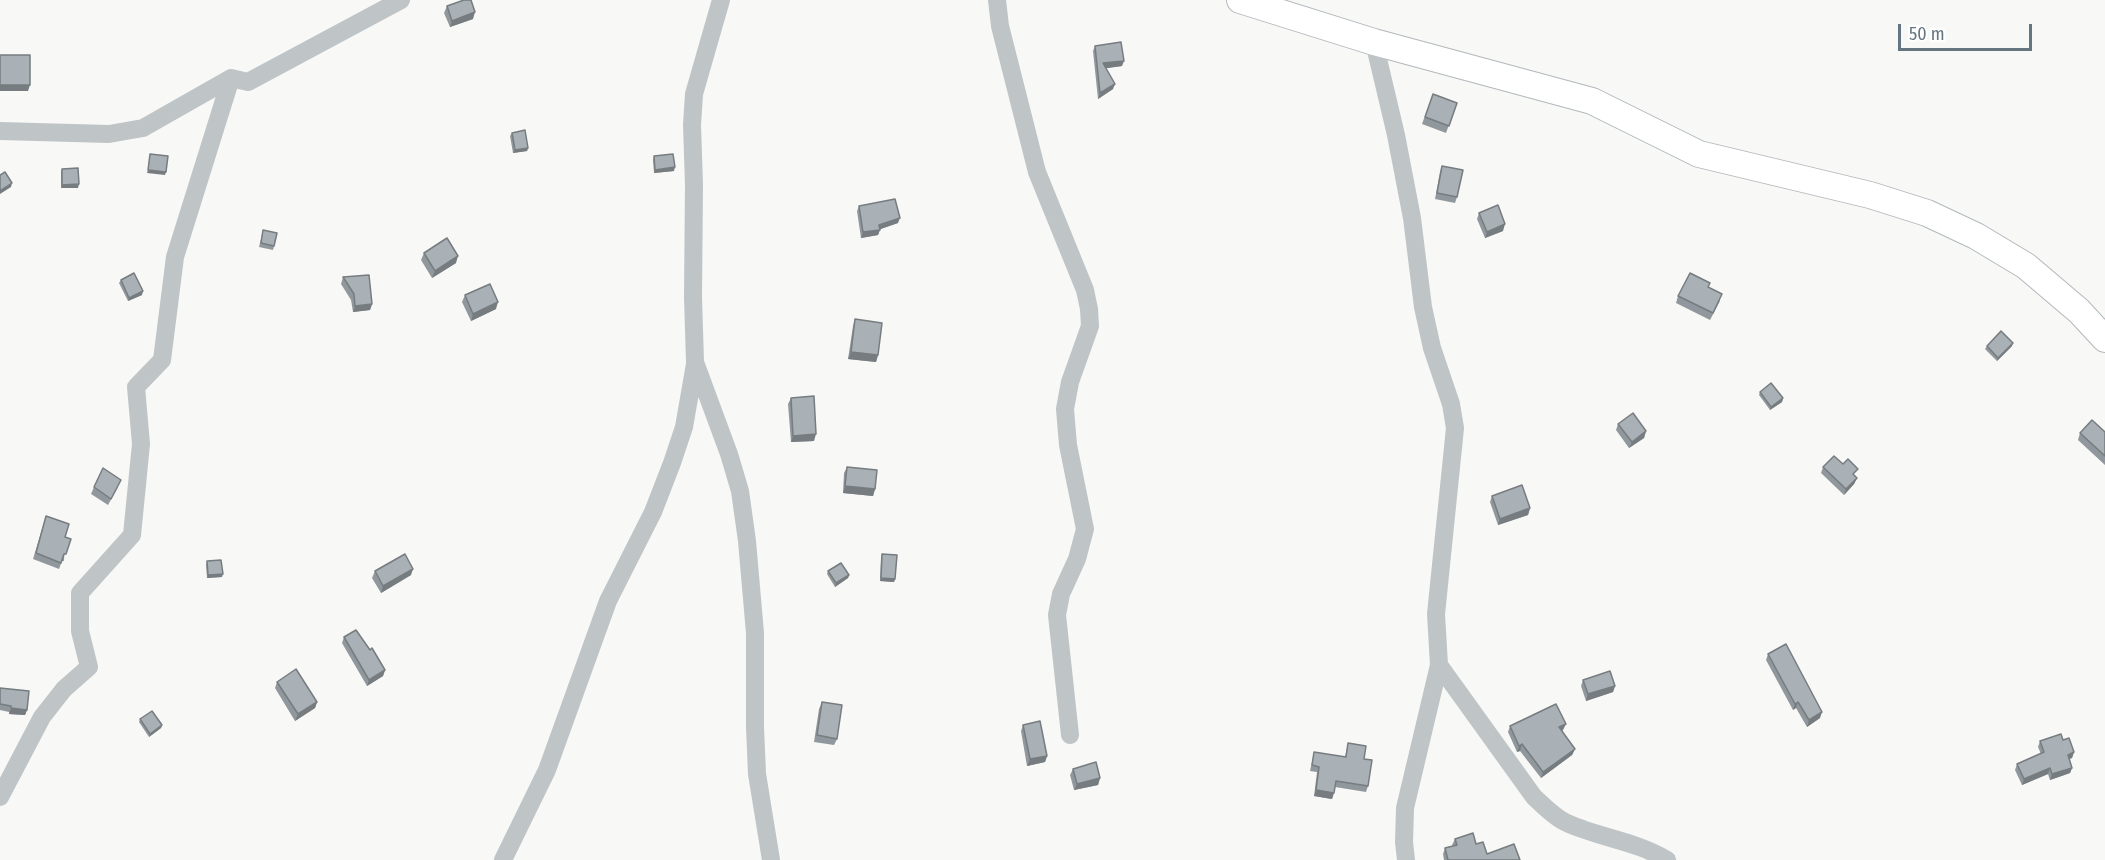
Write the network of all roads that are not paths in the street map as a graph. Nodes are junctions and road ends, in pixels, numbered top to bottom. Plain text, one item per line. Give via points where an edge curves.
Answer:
1 (401, 0) edge
2 (721, 0) edge
3 (997, 0) edge
4 (1240, 0) edge
5 (1374, 42) junction
6 (231, 78) junction
7 (0, 130) edge
8 (2105, 339) edge
9 (696, 362) junction
10 (1439, 665) junction
11 (1070, 735) dead end
12 (0, 797) edge
13 (503, 860) edge
14 (771, 860) edge
15 (1406, 860) edge
16 (1667, 860) edge

1 - 6 street via 248,82
2 - 9 street via 694,94
3 - 11 street via 1037,172 1089,309 1090,326 1065,409 1085,529 1077,559 1060,594 1057,615
4 - 5 main road
5 - 8 main road via 1592,101 1699,154 1870,195 1927,213 2026,266
5 - 10 street via 1412,218 1423,306 1455,428 1436,614
6 - 7 street via 143,128 110,134
6 - 12 street via 176,256 162,360 136,387 141,444 132,535 80,593 80,631 88,667 42,717
9 - 13 street via 684,427 672,463 653,512 608,602 547,770
9 - 14 street via 740,491 755,633 757,774
10 - 15 street via 1405,808
10 - 16 street via 1545,808 1565,823 1632,843

